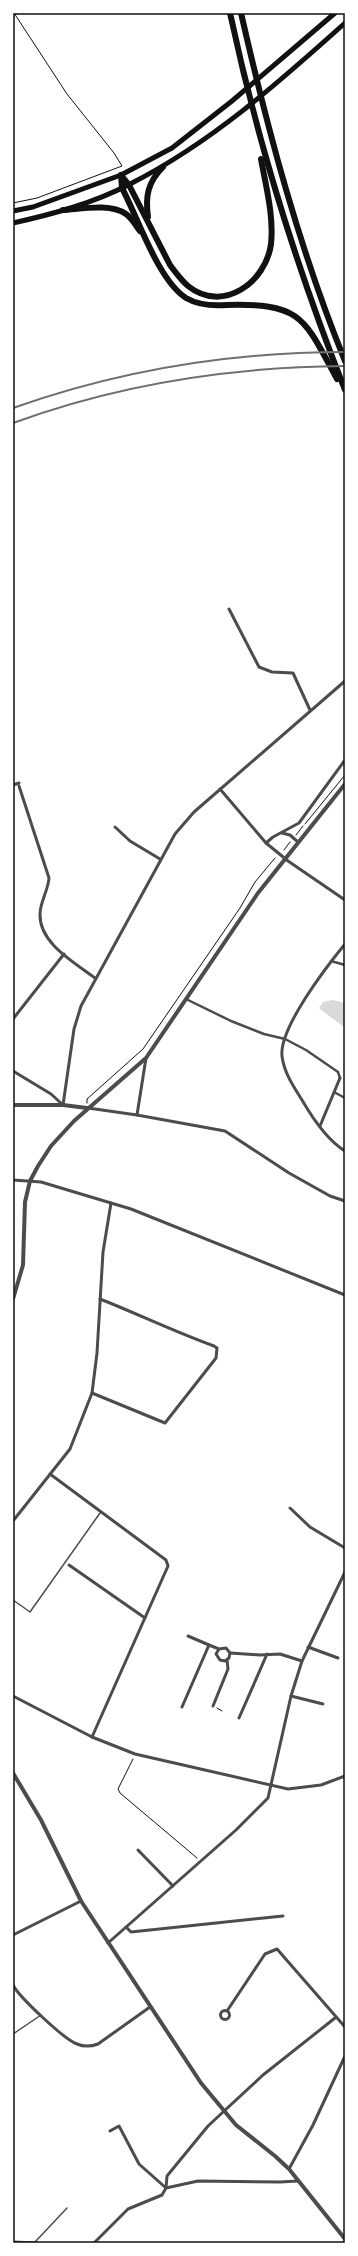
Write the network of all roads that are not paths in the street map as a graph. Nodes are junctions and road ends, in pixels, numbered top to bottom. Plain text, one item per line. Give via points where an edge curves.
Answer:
1 (230, 13) edge
2 (242, 13) edge
3 (335, 13) edge
4 (345, 23) edge
5 (254, 118) junction
6 (163, 167) junction
7 (121, 175) junction
8 (129, 185) junction
9 (122, 188) junction
10 (63, 210) junction
11 (13, 211) edge
12 (149, 222) junction
13 (13, 223) edge
14 (148, 242) junction
15 (345, 361) edge
16 (345, 390) edge
17 (345, 394) edge
18 (229, 609) dead end
19 (345, 681) edge
20 (310, 710) junction
21 (345, 760) edge
22 (345, 784) edge
23 (13, 785) edge
24 (220, 789) junction
25 (115, 827) dead end
26 (282, 833) junction
27 (298, 842) junction
28 (266, 843) junction
29 (285, 858) junction
30 (160, 859) junction
31 (345, 900) edge
32 (345, 944) edge
33 (64, 954) junction
34 (331, 961) junction
35 (345, 965) edge
36 (95, 978) junction
37 (186, 999) junction
38 (13, 1018) edge
39 (285, 1039) junction
40 (146, 1058) junction
41 (13, 1071) edge
42 (340, 1078) joint
43 (334, 1092) junction
44 (345, 1098) edge
45 (13, 1105) edge
46 (63, 1105) junction
47 (86, 1108) junction
48 (137, 1114) junction
49 (320, 1126) junction
50 (345, 1151) edge
51 (13, 1180) edge
52 (30, 1181) junction
53 (345, 1201) edge
54 (111, 1203) junction
55 (345, 1295) edge
56 (13, 1299) edge
57 (100, 1299) junction
58 (92, 1393) junction
59 (50, 1474) junction
60 (290, 1508) dead end
61 (100, 1513) junction
62 (13, 1521) edge
63 (345, 1548) edge
64 (70, 1565) dead end
65 (345, 1572) edge
66 (13, 1600) edge
67 (145, 1618) junction
68 (188, 1636) dead end
69 (209, 1645) junction
70 (308, 1647) junction
71 (219, 1649) junction
72 (230, 1653) junction
73 (267, 1654) junction
74 (338, 1658) dead end
75 (227, 1660) junction
76 (302, 1661) junction
77 (13, 1696) edge
78 (291, 1696) junction
79 (323, 1704) dead end
80 (213, 1706) dead end
81 (182, 1707) dead end
82 (239, 1718) dead end
83 (92, 1737) junction
84 (13, 1773) edge
85 (345, 1776) edge
86 (271, 1786) junction
87 (138, 1850) dead end
88 (173, 1886) junction
89 (81, 1901) junction
90 (283, 1916) dead end
91 (126, 1928) junction
92 (13, 1935) edge
93 (108, 1943) junction
94 (13, 1985) edge
95 (150, 2007) junction
96 (227, 2010) dead end
97 (41, 2015) junction
98 (335, 2018) junction
99 (345, 2027) edge
100 (13, 2034) edge
101 (345, 2056) edge
102 (224, 2112) junction
103 (110, 2130) dead end
104 (289, 2169) junction
105 (298, 2181) junction
106 (166, 2188) junction
107 (67, 2208) dead end
108 (345, 2239) edge
109 (13, 2242) edge
110 (36, 2242) edge
111 (94, 2243) edge

1 - 5 highway
2 - 15 highway via 286,192 318,291
3 - 7 main road via 232,101 172,148
4 - 6 main road via 235,117
5 - 12 highway via 272,221 268,255 262,271 250,284 236,293 221,296 203,294 188,287 170,265
5 - 16 highway via 294,253
6 - 8 main road
6 - 12 highway via 153,178 148,189
7 - 8 highway
7 - 9 highway
7 - 11 main road via 33,207
8 - 9 main road
8 - 12 highway
9 - 10 main road
9 - 14 highway
10 - 13 main road
10 - 14 highway via 105,208 125,213
14 - 17 highway via 171,284 186,298 211,305 270,306 285,310 300,319 312,333
18 - 20 street via 255,662 268,671 293,673
19 - 20 street
20 - 24 street
21 - 26 street via 306,815
22 - 27 street
23 - 33 street via 19,785 48,878 48,888 40,912 40,927 46,937
24 - 28 street
24 - 30 street via 183,823
25 - 30 street via 130,841
26 - 27 street
26 - 28 street
27 - 29 street
28 - 29 street
29 - 31 street
29 - 37 street via 258,892
30 - 36 street
32 - 34 street
33 - 36 street
33 - 38 street
34 - 35 street
34 - 39 street via 300,1008
36 - 46 street via 80,1006 74,1028
37 - 39 street via 231,1022
37 - 40 street
39 - 42 street via 338,1072
39 - 49 street via 282,1056 286,1072
40 - 47 street
40 - 48 street
41 - 46 street via 51,1094
42 - 43 street
43 - 44 street
43 - 49 street
45 - 46 street
46 - 47 street
47 - 48 street
47 - 52 street via 51,1146
48 - 53 street via 225,1131 289,1173 330,1196
49 - 50 street
51 - 52 street
52 - 54 street
52 - 56 street via 25,1202 23,1265
54 - 55 street via 249,1255
54 - 57 street via 103,1252
57 - 58 street
57 - 58 street via 133,1312 158,1326 214,1346 217,1353 216,1358 165,1423
58 - 59 street via 70,1449
59 - 61 street
59 - 62 street
60 - 63 street via 310,1527
61 - 66 lane via 30,1612
61 - 67 street via 166,1560 168,1566
64 - 67 street
65 - 70 street
67 - 83 street
68 - 69 street
69 - 71 street
69 - 81 street
70 - 74 street
70 - 76 street
71 - 72 street via 224,1648
71 - 75 street via 216,1654 218,1659
72 - 73 street
72 - 75 street
73 - 76 street via 280,1654
73 - 82 street
75 - 80 street via 228,1669
76 - 78 street
77 - 83 street
78 - 79 street
78 - 86 street
83 - 86 street via 135,1754
84 - 89 street via 41,1820
85 - 86 street via 321,1785 288,1789
86 - 88 street via 268,1798
87 - 88 street
88 - 91 street
89 - 92 street
89 - 93 street
90 - 91 street via 131,1932
91 - 93 street
93 - 95 street
94 - 97 street
95 - 97 street via 91,2047 75,2044
95 - 102 street via 200,2083
96 - 98 street via 265,1954 277,1949
97 - 100 lane
98 - 99 street
98 - 102 street via 263,2075
101 - 104 street
102 - 104 street
102 - 106 street via 208,2126 167,2176
103 - 106 street via 119,2126 139,2164
104 - 105 street
105 - 106 street via 198,2181
105 - 108 street
106 - 111 street via 162,2195 128,2209
107 - 110 lane
109 - 110 street

